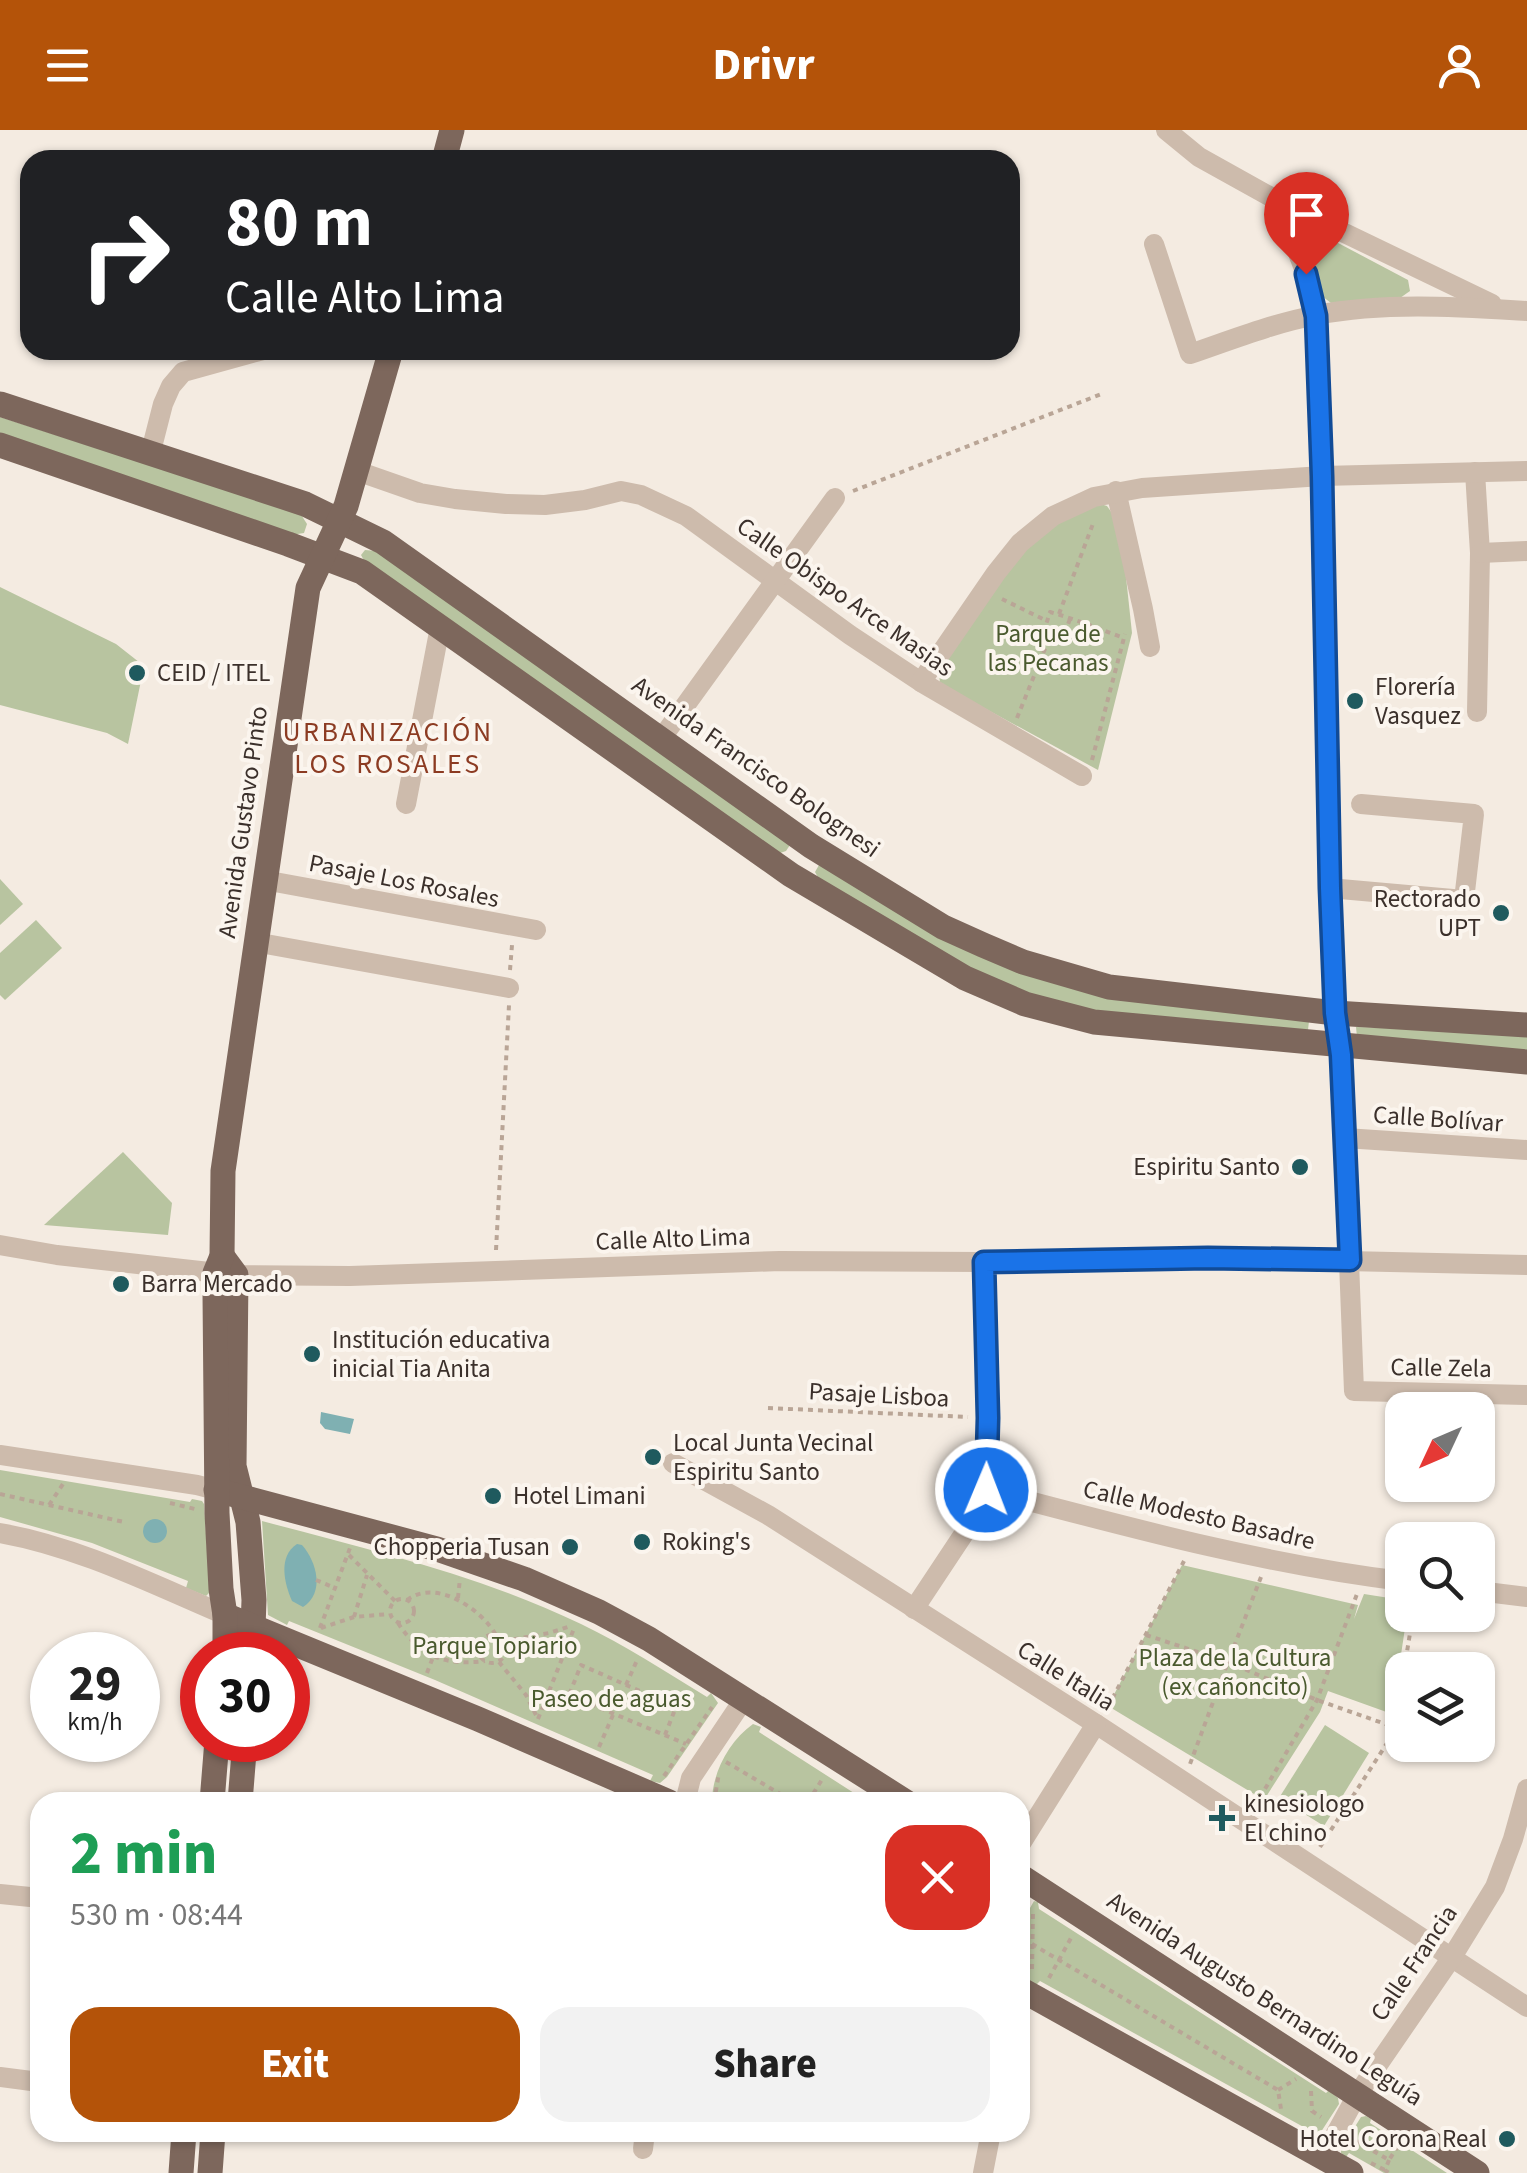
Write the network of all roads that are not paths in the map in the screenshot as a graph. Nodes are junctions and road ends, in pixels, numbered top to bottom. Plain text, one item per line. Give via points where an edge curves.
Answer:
1 (1166, 130) edge
2 (1278, 201) junction
3 (1154, 244) dead end
4 (1503, 310) junction
5 (1527, 311) edge
6 (1316, 316) junction
7 (227, 360) edge
8 (387, 360) edge
9 (0, 404) edge
10 (0, 444) edge
11 (151, 452) junction
12 (356, 471) junction
13 (1527, 471) edge
14 (1475, 472) junction
15 (1322, 476) junction
16 (1116, 491) junction
17 (834, 498) road end
18 (340, 521) junction
19 (1527, 551) edge
20 (1480, 553) junction
21 (322, 557) junction
22 (775, 579) junction
23 (440, 627) junction
24 (1150, 647) road end
25 (921, 682) junction
26 (1477, 712) dead end
27 (661, 739) junction
28 (1087, 768) road end
29 (406, 804) dead end
30 (1361, 804) dead end
31 (811, 846) junction
32 (791, 875) junction
33 (264, 880) junction
34 (1330, 888) junction
35 (536, 930) dead end
36 (255, 942) junction
37 (510, 988) road end
38 (1335, 1013) junction
39 (1527, 1025) edge
40 (1340, 1044) junction
41 (1527, 1062) edge
42 (1345, 1138) junction
43 (1527, 1150) edge
44 (0, 1245) edge
45 (1350, 1260) junction
46 (984, 1262) junction
47 (1527, 1264) edge
48 (224, 1268) junction
49 (1527, 1395) edge
50 (0, 1455) edge
51 (673, 1463) dead end
52 (216, 1490) junction
53 (986, 1490) junction
54 (243, 1498) junction
55 (0, 1533) edge
56 (1385, 1579) edge
57 (1495, 1593) edge
58 (1527, 1597) edge
59 (914, 1608) junction
60 (225, 1614) junction
61 (253, 1626) junction
62 (225, 1632) edge
63 (253, 1632) edge
64 (744, 1699) junction
65 (1096, 1724) junction
66 (215, 1762) edge
67 (243, 1762) edge
68 (1527, 1788) edge
69 (213, 1792) edge
70 (241, 1792) edge
71 (650, 1792) edge
72 (688, 1792) edge
73 (890, 1792) edge
74 (1030, 1829) edge
75 (1030, 1882) edge
76 (0, 1894) edge
77 (30, 1897) edge
78 (1452, 1957) junction
79 (1030, 1983) edge
80 (1527, 2006) edge
81 (0, 2078) edge
82 (30, 2081) edge
83 (1357, 2095) junction
84 (183, 2142) edge
85 (212, 2142) edge
86 (989, 2142) edge
87 (1323, 2156) junction
88 (1355, 2164) edge
89 (181, 2173) edge
90 (210, 2173) edge
91 (983, 2173) edge
92 (1477, 2173) edge

1 - 2 street
2 - 4 street
2 - 6 street
3 - 6 street via 1190,354
4 - 5 street
4 - 6 street via 1409,308
6 - 15 street
7 - 11 street via 183,372 171,386
8 - 12 main road, Avenida Gustavo Pinto
9 - 11 main road, Avenida Francisco Bolognesi
10 - 21 main road
11 - 18 main road, Avenida Francisco Bolognesi
12 - 18 main road, Avenida Gustavo Pinto
12 - 22 street, Calle Obispo Arce Masias via 455,500 545,506 621,491 641,495 686,516
13 - 14 street
14 - 15 street
14 - 20 street
15 - 16 street
15 - 34 street
16 - 24 street
16 - 25 street via 1073,506 1007,557
17 - 22 street
18 - 21 main road, Avenida Gustavo Pinto
18 - 27 main road, Avenida Francisco Bolognesi via 383,542
19 - 20 street
20 - 26 street
21 - 23 main road via 362,572
21 - 33 main road, Avenida Gustavo Pinto via 308,588
22 - 25 street, Calle Obispo Arce Masias
22 - 27 street
23 - 29 street
23 - 32 main road
25 - 28 street, Calle Obispo Arce Masias
27 - 31 main road, Avenida Francisco Bolognesi
30 - 34 street via 1474,814 1464,900
31 - 32 main road
31 - 38 main road, Avenida Francisco Bolognesi via 943,927 1066,976 1109,987
32 - 40 main road via 966,978 1026,1004 1094,1022
33 - 35 street, Pasaje Los Rosales
33 - 36 main road, Avenida Gustavo Pinto
34 - 38 street
36 - 37 street
36 - 48 main road, Avenida Gustavo Pinto via 223,1170
38 - 39 main road, Avenida Francisco Bolognesi
38 - 40 street
40 - 41 main road
40 - 42 street
42 - 43 street, Calle Bolívar
42 - 45 street
44 - 48 street, Calle Alto Lima
45 - 46 street, Calle Alto Lima
45 - 47 street, Calle Alto Lima
45 - 49 street, Calle Zela via 1354,1391
46 - 48 street, Calle Alto Lima via 780,1261 350,1276
46 - 53 street
48 - 52 main road, Avenida Gustavo Pinto
48 - 54 main road, Avenida Gustavo Pinto via 234,1466
50 - 52 street
51 - 59 street, Calle Italia
52 - 54 main road
52 - 60 main road, Avenida Gustavo Pinto
53 - 56 street, Calle Modesto Basadre via 1193,1543
53 - 59 street
54 - 61 main road, Avenida Gustavo Pinto
54 - 64 main road via 524,1579 599,1612
55 - 60 street via 80,1555
57 - 58 street
59 - 65 street, Calle Italia
60 - 61 main road
60 - 62 main road, Avenida Gustavo Pinto
61 - 63 main road, Avenida Gustavo Pinto
61 - 71 main road
64 - 72 street
64 - 73 main road
65 - 74 street
65 - 78 street, Calle Italia
66 - 69 main road
67 - 70 main road
68 - 78 street, Calle Francia via 1494,1887
75 - 83 main road, Avenida Augusto Bernardino Leguía
76 - 77 street
78 - 80 street, Calle Italia
78 - 83 street, Calle Francia
79 - 87 main road
81 - 82 street
83 - 87 street, Calle Francia
83 - 92 main road, Avenida Augusto Bernardino Leguía
84 - 89 main road
85 - 90 main road
86 - 91 street
87 - 88 main road

